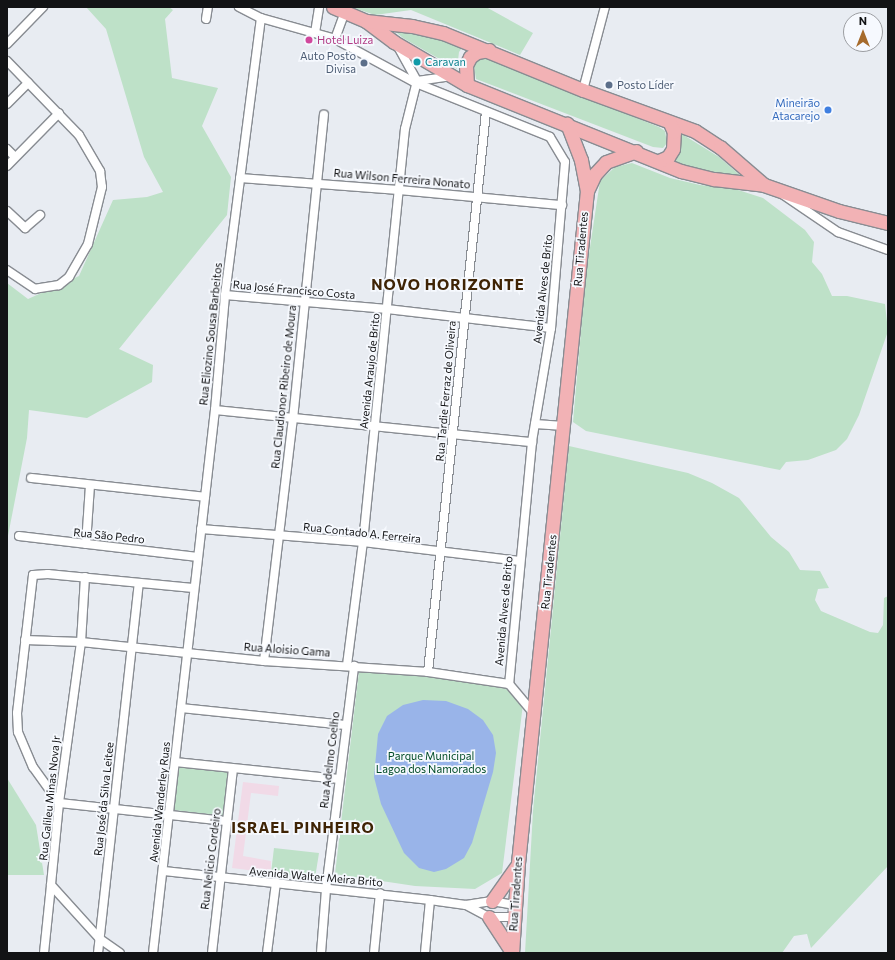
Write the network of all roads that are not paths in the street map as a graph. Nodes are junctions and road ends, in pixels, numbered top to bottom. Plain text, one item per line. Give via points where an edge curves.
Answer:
1 (43, 7) edge
2 (208, 7) edge
3 (239, 7) edge
4 (319, 7) edge
5 (605, 7) edge
6 (339, 10) edge
7 (261, 18) junction
8 (206, 19) dead end
9 (366, 21) junction
10 (315, 33) junction
11 (335, 39) junction
12 (394, 42) junction
13 (7, 44) edge
14 (489, 50) junction
15 (7, 61) edge
16 (452, 76) junction
17 (28, 82) junction
18 (417, 82) junction
19 (467, 84) junction
20 (583, 90) junction
21 (7, 104) edge
22 (486, 112) junction
23 (59, 113) junction
24 (324, 115) dead end
25 (670, 123) junction
26 (567, 124) junction
27 (7, 149) edge
28 (636, 151) junction
29 (15, 157) junction
30 (659, 161) junction
31 (7, 166) edge
32 (240, 178) junction
33 (316, 183) junction
34 (769, 186) junction
35 (399, 190) junction
36 (587, 191) junction
37 (476, 196) junction
38 (562, 205) junction
39 (7, 211) edge
40 (40, 215) dead end
41 (888, 223) edge
42 (888, 250) edge
43 (7, 270) edge
44 (225, 295) junction
45 (305, 301) junction
46 (387, 309) junction
47 (464, 317) junction
48 (551, 328) junction
49 (215, 410) junction
50 (293, 419) junction
51 (535, 424) junction
52 (564, 426) junction
53 (375, 428) junction
54 (454, 435) junction
55 (532, 442) junction
56 (31, 478) dead end
57 (90, 485) junction
58 (205, 497) junction
59 (201, 529) junction
60 (279, 535) junction
61 (19, 536) dead end
62 (363, 542) junction
63 (86, 544) junction
64 (441, 553) junction
65 (198, 557) junction
66 (520, 562) junction
67 (86, 577) junction
68 (139, 582) junction
69 (193, 588) junction
70 (25, 640) junction
71 (81, 642) junction
72 (132, 647) junction
73 (188, 653) junction
74 (264, 661) junction
75 (350, 665) junction
76 (428, 672) junction
77 (508, 684) junction
78 (181, 708) junction
79 (533, 713) junction
80 (345, 725) junction
81 (175, 762) junction
82 (234, 768) junction
83 (339, 779) junction
84 (59, 803) junction
85 (114, 810) junction
86 (169, 814) junction
87 (226, 821) junction
88 (518, 863) junction
89 (164, 871) junction
90 (219, 879) junction
91 (276, 883) junction
92 (52, 885) junction
93 (326, 889) junction
94 (380, 893) junction
95 (430, 900) junction
96 (492, 901) junction
97 (466, 905) junction
98 (514, 911) junction
99 (489, 917) junction
100 (100, 939) junction
101 (44, 953) edge
102 (98, 953) edge
103 (120, 953) edge
104 (154, 953) edge
105 (212, 953) edge
106 (267, 953) edge
107 (321, 953) edge
108 (374, 953) edge
109 (425, 953) edge
110 (512, 953) edge

1 - 13 street
2 - 8 street
3 - 7 street, Avenida Alves de Brito
4 - 10 street
5 - 20 street
6 - 9 main road
6 - 11 street
7 - 10 street, Avenida Alves de Brito
7 - 32 street, Rua Eliozino Sousa Barbeitos
9 - 12 main road
9 - 14 main road via 443,32
10 - 11 street, Avenida Alves de Brito
11 - 18 street, Avenida Alves de Brito
12 - 16 main road
12 - 18 street
14 - 19 main road via 477,52 470,57 466,65
14 - 20 main road
15 - 17 street
16 - 18 street
16 - 19 main road
17 - 21 street
17 - 23 street
18 - 22 street, Avenida Alves de Brito
18 - 35 street, Avenida Araujo de Brito via 405,129
19 - 26 main road
20 - 25 main road
22 - 37 street, Rua Tardie Ferraz de Oliveira
22 - 38 street, Avenida Alves de Brito via 550,137 556,143 565,162
23 - 29 street
23 - 43 street via 79,136 100,171 102,187 91,236 76,268 64,281 48,289 35,289
24 - 33 street, Rua Claudionor Ribeiro de Moura
25 - 30 main road via 674,132 673,149 668,157
25 - 34 main road via 707,138
26 - 28 main road
26 - 36 main road, Rua Tiradentes via 581,160
27 - 29 street
28 - 30 main road
28 - 36 main road, Rua Tiradentes via 606,162 595,174
29 - 31 street
30 - 34 main road via 681,171 714,179
32 - 33 street, Rua Wilson Ferreira Nonato
32 - 44 street, Rua Eliozino Sousa Barbeitos
33 - 35 street, Rua Wilson Ferreira Nonato
33 - 45 street, Rua Claudionor Ribeiro de Moura
34 - 41 main road via 839,210
34 - 42 street via 838,232
35 - 37 street, Rua Wilson Ferreira Nonato
35 - 46 street, Avenida Araujo de Brito
36 - 52 main road, Rua Tiradentes
37 - 38 street, Rua Wilson Ferreira Nonato
37 - 47 street, Rua Tardie Ferraz de Oliveira
38 - 48 street, Avenida Alves de Brito
39 - 40 street via 25,228
44 - 45 street, Rua José Francisco Costa
44 - 49 street, Rua Eliozino Sousa Barbeitos
45 - 46 street, Rua José Francisco Costa
45 - 50 street, Rua Claudionor Ribeiro de Moura
46 - 47 street, Rua José Francisco Costa
46 - 53 street, Avenida Araujo de Brito
47 - 48 street, Rua José Francisco Costa
47 - 54 street, Rua Tardie Ferraz de Oliveira
48 - 51 street, Avenida Alves de Brito
49 - 50 street
49 - 58 street, Rua Eliozino Sousa Barbeitos
50 - 53 street
50 - 60 street, Rua Claudionor Ribeiro de Moura
51 - 52 street
51 - 55 street, Avenida Alves de Brito
52 - 79 main road, Rua Tiradentes
53 - 54 street
53 - 62 street, Avenida Araujo de Brito
54 - 55 street
54 - 64 street, Rua Tardie Ferraz de Oliveira
55 - 66 street, Avenida Alves de Brito
56 - 57 street
57 - 58 street
57 - 63 street
58 - 59 street, Rua Eliozino Sousa Barbeitos
59 - 60 street, Rua Contado A. Ferreira
59 - 65 street, Rua Eliozino Sousa Barbeitos
60 - 62 street, Rua Contado A. Ferreira
60 - 74 street, Rua Claudionor Ribeiro de Moura
61 - 63 street, Rua São Pedro
62 - 64 street, Rua Contado A. Ferreira
62 - 75 street, Avenida Araujo de Brito
63 - 65 street, Rua São Pedro
64 - 66 street, Rua Contado A. Ferreira
64 - 76 street, Rua Tardie Ferraz de Oliveira
65 - 69 street, Rua Eliozino Sousa Barbeitos
66 - 77 street, Avenida Alves de Brito
67 - 68 street
67 - 70 street via 34,575
67 - 71 street, Rua Galileu Minas Nova Jr
68 - 69 street
68 - 72 street, Rua José da Silva Leitee
69 - 73 street, Rua Eliozino Sousa Barbeitos
70 - 71 street, Rua Aloisio Gama
70 - 84 street via 17,713 18,732 33,767
71 - 72 street, Rua Aloisio Gama
71 - 84 street, Rua Galileu Minas Nova Jr
72 - 73 street, Rua Aloisio Gama
72 - 85 street, Rua José da Silva Leitee
73 - 74 street, Rua Aloisio Gama
73 - 78 street, Avenida Wanderley Ruas
74 - 75 street, Rua Aloisio Gama
75 - 76 street, Rua Aloisio Gama
75 - 80 street, Rua Adelmo Coelho
76 - 77 street, Rua Aloisio Gama
77 - 79 street
78 - 80 street
78 - 81 street, Avenida Wanderley Ruas
79 - 88 main road, Rua Tiradentes
80 - 83 street, Rua Adelmo Coelho
81 - 82 street
81 - 86 street, Avenida Wanderley Ruas
82 - 83 street
82 - 87 street, Rua Nelicio Cordeiro
83 - 93 street, Rua Adelmo Coelho
84 - 85 street
84 - 92 street, Rua Galileu Minas Nova Jr
85 - 86 street
85 - 100 street, Rua José da Silva Leitee
86 - 87 street
86 - 89 street, Avenida Wanderley Ruas
87 - 90 street, Rua Nelicio Cordeiro
88 - 96 main road
88 - 98 main road, Rua Tiradentes
89 - 90 street, Avenida Walter Meira Brito
89 - 104 street, Avenida Wanderley Ruas
90 - 91 street, Avenida Walter Meira Brito
90 - 105 street, Rua Nelicio Cordeiro
91 - 93 street, Avenida Walter Meira Brito
91 - 106 street
92 - 100 street
92 - 101 street, Rua Galileu Minas Nova Jr
93 - 94 street, Avenida Walter Meira Brito
93 - 107 street, Rua Adelmo Coelho
94 - 95 street, Avenida Walter Meira Brito
94 - 108 street
95 - 97 street, Avenida Walter Meira Brito
95 - 109 street
96 - 97 street, Avenida Walter Meira Brito
96 - 98 street, Avenida Walter Meira Brito
97 - 99 street, Avenida Walter Meira Brito
98 - 99 street, Avenida Walter Meira Brito
98 - 110 main road, Rua Tiradentes
99 - 110 main road
100 - 102 street, Rua José da Silva Leitee
100 - 103 street

